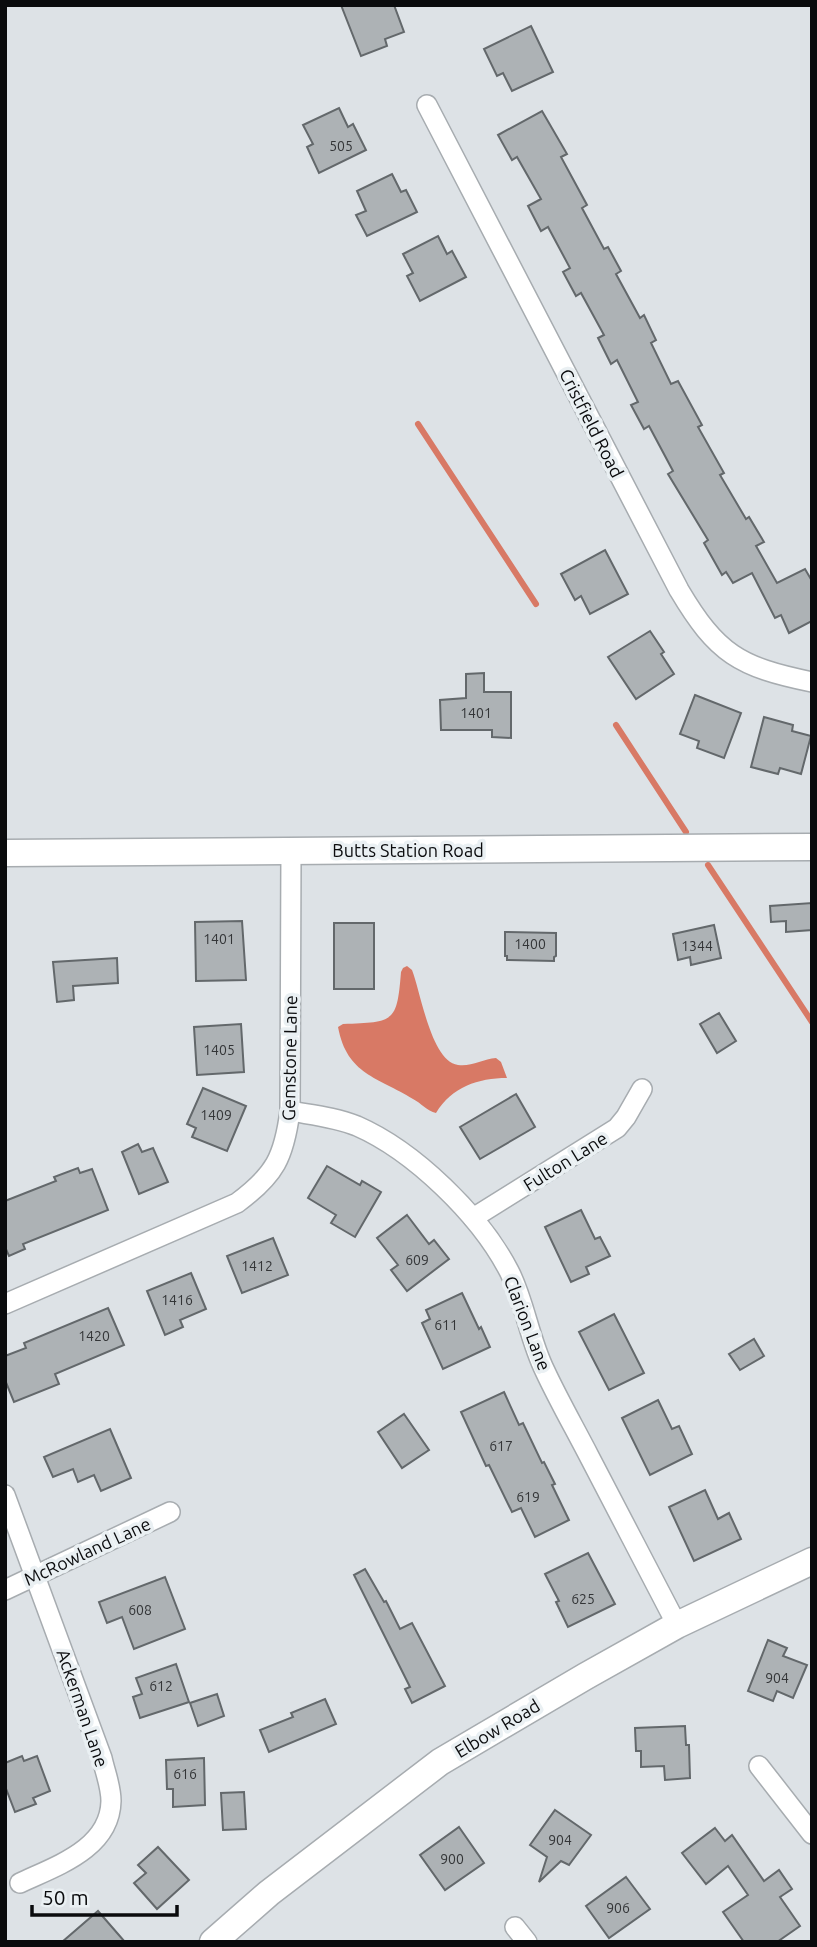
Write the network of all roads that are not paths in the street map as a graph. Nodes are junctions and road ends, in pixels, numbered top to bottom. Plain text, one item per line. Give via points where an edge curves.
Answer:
1 (427, 105) dead end
2 (812, 682) edge
3 (812, 847) edge
4 (291, 850) junction
5 (5, 853) edge
6 (642, 1089) dead end
7 (290, 1111) junction
8 (473, 1218) junction
9 (5, 1304) edge
10 (5, 1495) edge
11 (170, 1512) dead end
12 (812, 1561) edge
13 (36, 1576) junction
14 (5, 1590) edge
15 (677, 1625) junction
16 (759, 1766) dead end
17 (812, 1834) edge
18 (20, 1883) dead end
19 (213, 1942) edge

1 - 2 street, Cristfield Road via 697,621 736,658
3 - 4 main road, Butts Station Road
4 - 5 main road, Butts Station Road
4 - 7 street, Gemstone Lane
6 - 8 street, Fulton Lane via 617,1128
7 - 8 street, Clarion Lane via 330,1117 394,1147
7 - 9 street, Gemstone Lane via 273,1169 258,1188 237,1203
8 - 15 street, Clarion Lane via 509,1270 544,1369
10 - 13 street, Ackerman Lane
11 - 13 street, McRowland Lane
12 - 15 main road, Elbow Road
13 - 14 street, McRowland Lane
13 - 18 street, Ackerman Lane via 102,1758 111,1802 97,1838 81,1853
15 - 19 main road, Elbow Road via 440,1762
16 - 17 street

